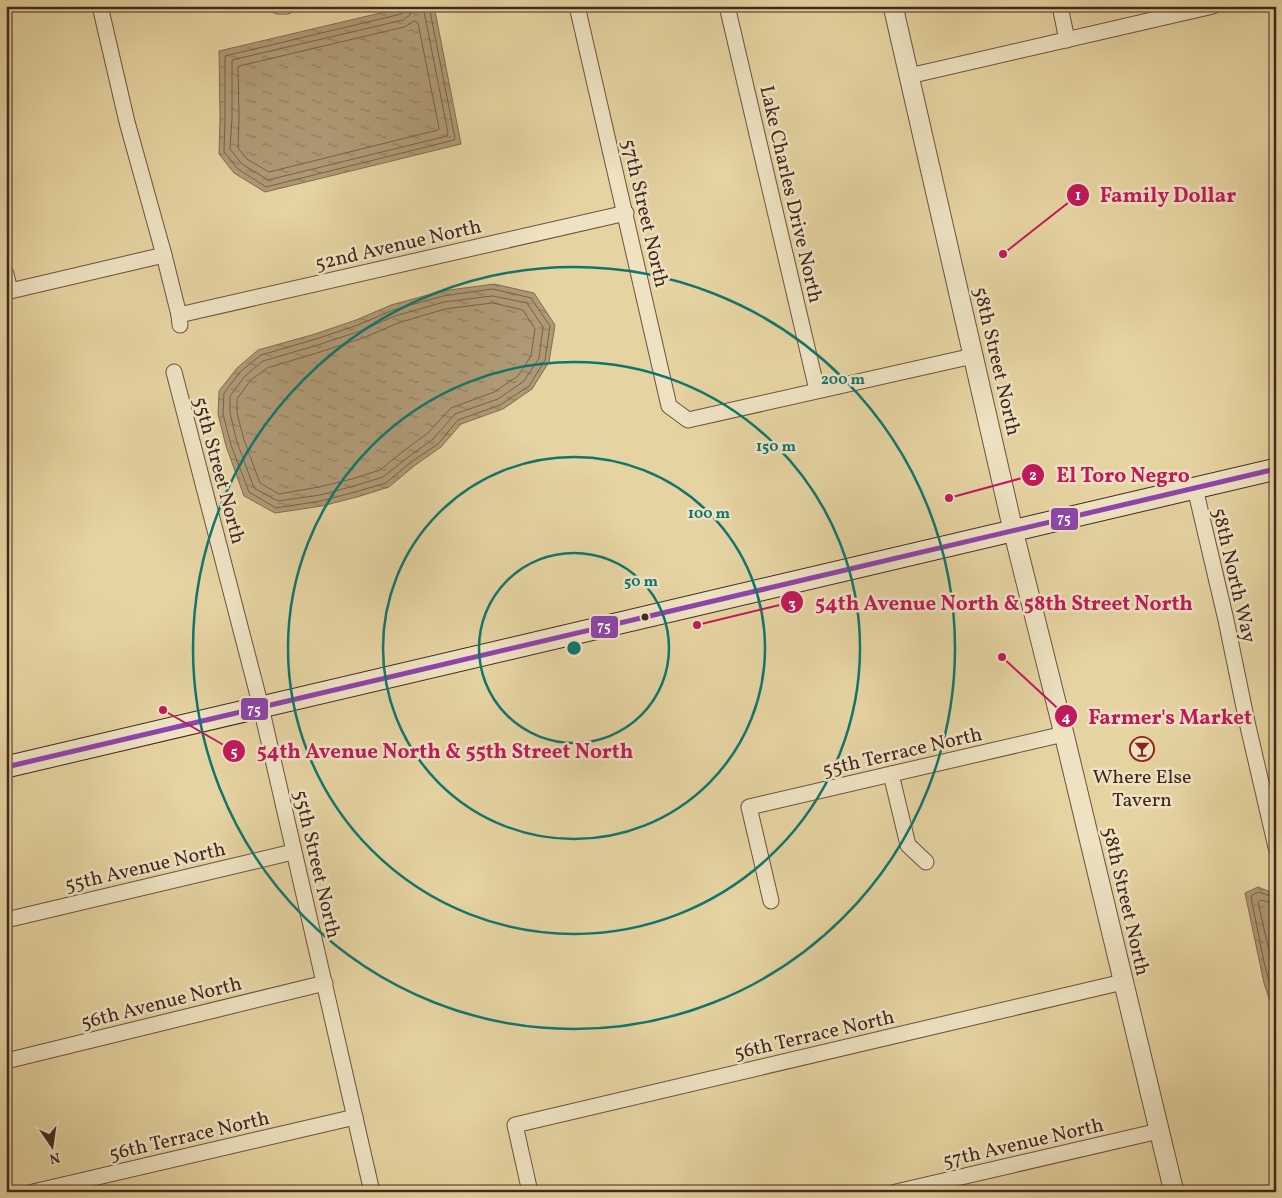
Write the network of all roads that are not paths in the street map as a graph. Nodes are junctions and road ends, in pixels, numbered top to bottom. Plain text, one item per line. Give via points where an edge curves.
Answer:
1 (100, 6) edge
2 (278, 6) edge
3 (287, 6) edge
4 (577, 6) edge
5 (727, 6) edge
6 (893, 6) edge
7 (1060, 6) edge
8 (1210, 7) edge
9 (1067, 40) junction
10 (909, 76) junction
11 (626, 213) junction
12 (164, 255) junction
13 (6, 274) edge
14 (8, 291) edge
15 (973, 356) junction
16 (174, 372) dead end
17 (817, 390) junction
18 (1276, 469) edge
19 (1195, 488) junction
20 (1013, 530) junction
21 (261, 707) junction
22 (1064, 734) junction
23 (6, 766) edge
24 (891, 774) junction
25 (1276, 847) edge
26 (293, 852) junction
27 (926, 862) dead end
28 (771, 901) dead end
29 (6, 920) edge
30 (1123, 982) junction
31 (325, 983) junction
32 (6, 1061) edge
33 (355, 1117) junction
34 (1159, 1131) junction
35 (33, 1192) edge
36 (372, 1192) edge
37 (530, 1192) edge
38 (896, 1192) edge
39 (1174, 1192) edge

1 - 12 street via 127,122
2 - 3 street
4 - 11 street, 57th Street North
5 - 17 street, Lake Charles Drive North
6 - 10 street, 58th Street North
7 - 9 street
8 - 9 street
9 - 10 street
10 - 15 street, 58th Street North
11 - 12 street, 52nd Avenue North via 179,320
11 - 17 street, 57th Street North via 669,406 688,420
12 - 14 street
13 - 14 street
15 - 17 street
15 - 20 street, 58th Street North
16 - 21 street, 55th Street North
18 - 19 main road
19 - 20 main road
19 - 25 street, 58th North Way
20 - 21 main road
20 - 22 street, 58th Street North
21 - 23 main road
21 - 26 street, 55th Street North
22 - 24 street, 55th Terrace North
22 - 30 street, 58th Street North
24 - 27 street via 908,846
24 - 28 street, 55th Terrace North via 749,807
26 - 29 street, 55th Avenue North
26 - 31 street, 55th Street North
30 - 34 street, 58th Street North
30 - 37 street, 56th Terrace North via 515,1125
31 - 32 street, 56th Avenue North
31 - 33 street, 55th Street North
33 - 35 street, 56th Terrace North
33 - 36 street, 55th Street North
34 - 38 street, 57th Avenue North
34 - 39 street, 58th Street North

